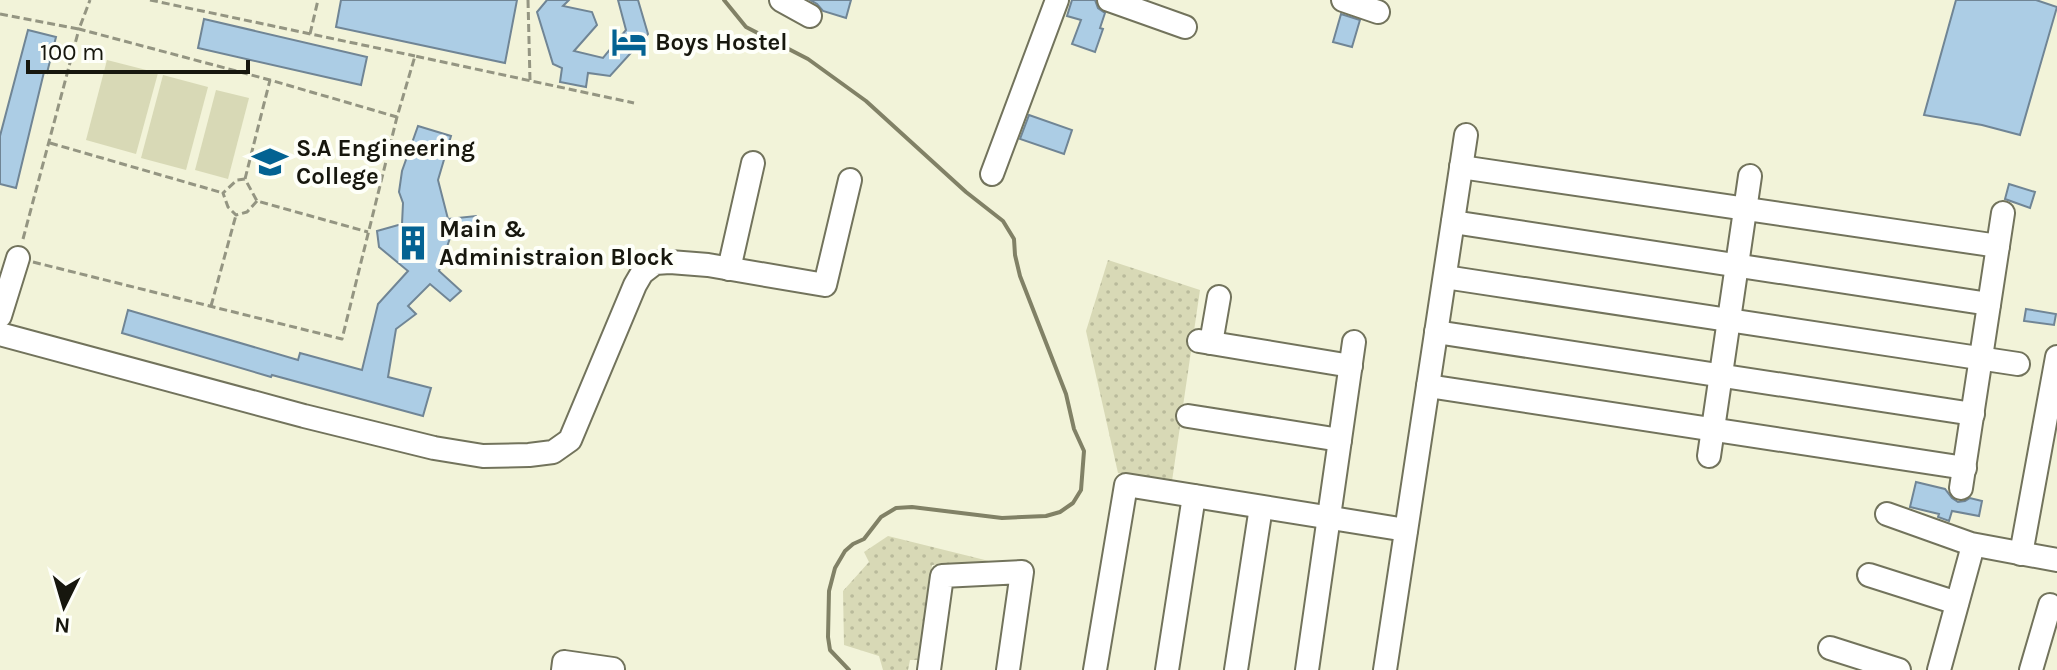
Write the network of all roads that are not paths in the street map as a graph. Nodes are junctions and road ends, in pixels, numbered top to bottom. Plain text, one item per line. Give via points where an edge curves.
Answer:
1 (781, 0) edge
2 (1057, 0) edge
3 (1109, 0) edge
4 (1343, 0) edge
5 (1378, 12) dead end
6 (810, 16) dead end
7 (1185, 27) dead end
8 (1466, 135) dead end
9 (753, 163) dead end
10 (1461, 167) junction
11 (992, 174) dead end
12 (1750, 176) dead end
13 (850, 180) dead end
14 (1745, 208) junction
15 (2003, 213) dead end
16 (1453, 222) junction
17 (1998, 246) junction
18 (18, 258) road end
19 (1737, 265) junction
20 (729, 269) junction
21 (1445, 277) junction
22 (1219, 297) dead end
23 (1989, 304) junction
24 (0, 316) edge
25 (1729, 320) junction
26 (1436, 332) junction
27 (0, 334) edge
28 (1354, 342) dead end
29 (2057, 357) edge
30 (1981, 358) junction
31 (2018, 364) dead end
32 (1351, 366) junction
33 (1721, 374) junction
34 (1428, 386) junction
35 (1973, 414) junction
36 (1188, 416) dead end
37 (1713, 429) junction
38 (1340, 440) junction
39 (1709, 456) dead end
40 (1194, 496) junction
41 (1261, 507) junction
42 (1887, 514) dead end
43 (1329, 518) junction
44 (1406, 530) junction
45 (1971, 553) dead end
46 (2021, 554) junction
47 (2057, 560) edge
48 (1869, 575) dead end
49 (1957, 603) junction
50 (2050, 605) dead end
51 (2050, 632) edge
52 (1830, 648) dead end
53 (1850, 663) edge
54 (613, 669) edge
55 (921, 669) edge
56 (563, 670) edge
57 (1008, 670) edge
58 (1095, 670) edge
59 (1167, 670) edge
60 (1236, 670) edge
61 (1307, 670) edge
62 (1385, 670) edge
63 (1899, 670) edge
64 (1939, 670) edge
65 (2031, 670) edge

1 - 6 street
2 - 11 street
3 - 7 street
4 - 5 street
8 - 10 street
9 - 20 street
10 - 14 street
10 - 16 street
12 - 14 street
13 - 20 street via 825,285
14 - 17 street
14 - 19 street
15 - 17 street
16 - 19 street
16 - 21 street
17 - 23 street
18 - 24 street
19 - 23 street
19 - 25 street
20 - 27 street via 670,262 655,263 642,273 570,440 553,452 529,455 483,456 434,448
21 - 25 street
21 - 26 street
22 - 32 street via 1205,342
23 - 30 street
25 - 30 street
25 - 33 street
26 - 33 street
26 - 34 street
28 - 32 street
29 - 46 street
30 - 31 street
30 - 35 street
32 - 38 street
33 - 35 street
33 - 37 street
34 - 37 street
34 - 44 street
35 - 37 street via 1963,478
36 - 38 street
37 - 39 street
38 - 43 street
40 - 41 street
40 - 58 street via 1126,485
40 - 59 street
41 - 43 street
41 - 60 street
42 - 46 street via 1971,544
43 - 44 street
43 - 61 street
44 - 62 street
45 - 49 street
46 - 47 street
48 - 49 street
49 - 64 street
50 - 51 street
51 - 65 street
52 - 53 street
53 - 63 street
54 - 56 street via 564,662
55 - 57 street via 942,576 1022,572

